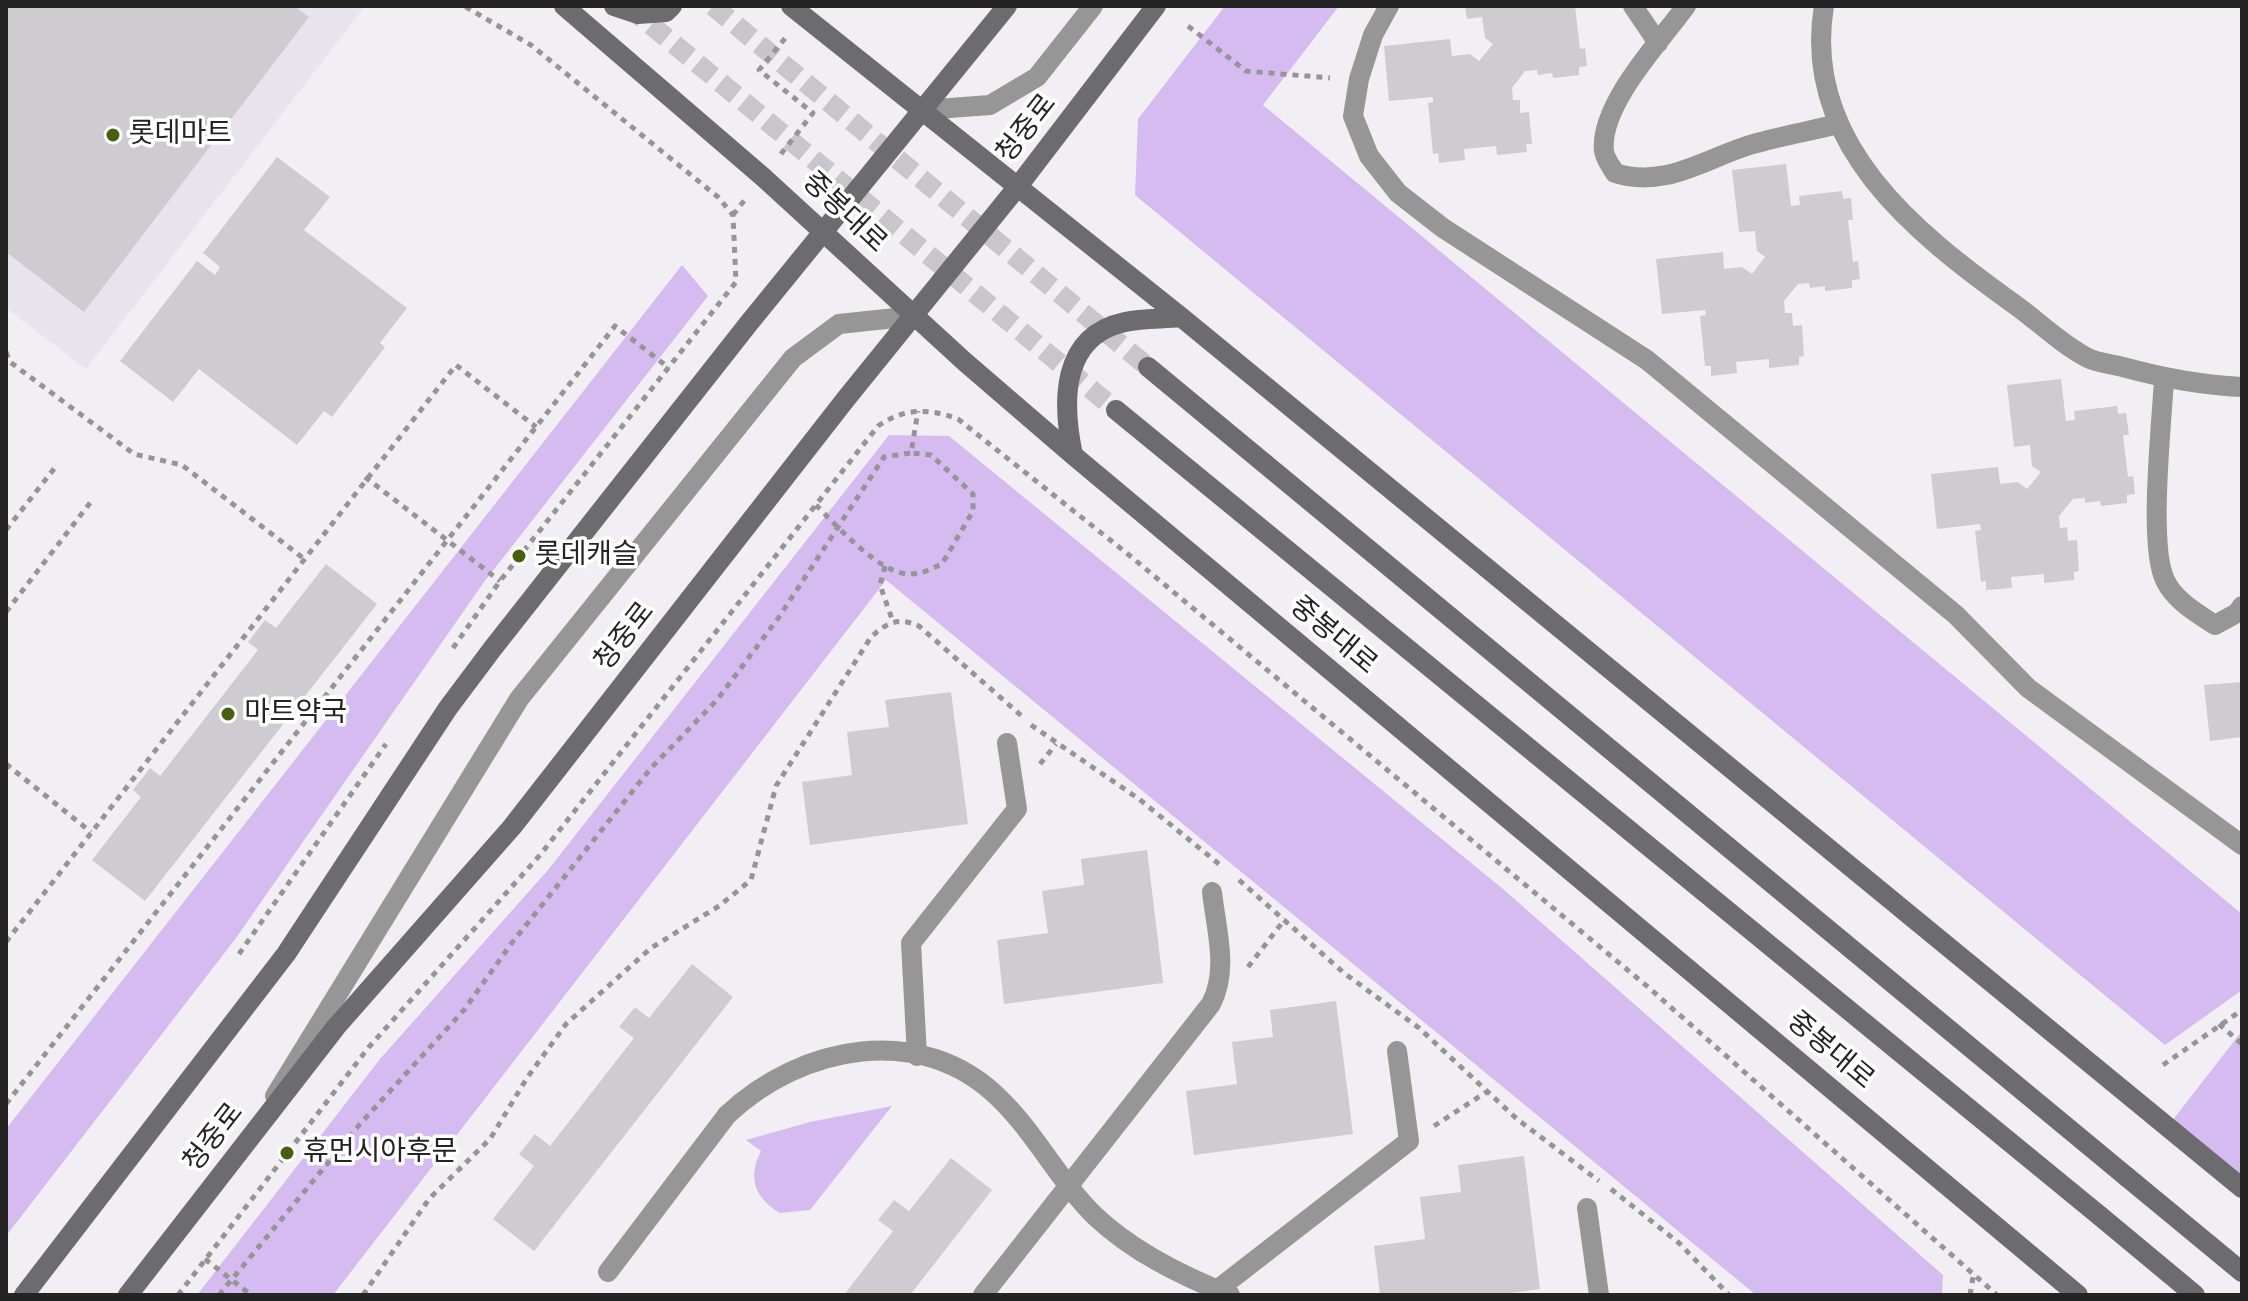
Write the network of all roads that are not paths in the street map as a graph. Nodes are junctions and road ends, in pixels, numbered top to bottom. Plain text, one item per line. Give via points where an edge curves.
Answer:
1 (564, 6) edge
2 (614, 6) edge
3 (672, 6) edge
4 (791, 6) edge
5 (1007, 6) edge
6 (1093, 6) edge
7 (1156, 6) edge
8 (1389, 6) edge
9 (1633, 6) edge
10 (1686, 6) edge
11 (1824, 6) edge
12 (1658, 43) junction
13 (923, 110) junction
14 (1838, 124) junction
15 (1019, 185) junction
16 (823, 232) junction
17 (914, 316) junction
18 (1181, 317) junction
19 (1148, 367) tunnel mouth
20 (2164, 378) junction
21 (2242, 387) edge
22 (1116, 410) tunnel mouth
23 (1073, 455) junction
24 (2242, 606) edge
25 (1007, 743) dead end
26 (2242, 845) edge
27 (1212, 892) dead end
28 (1397, 1051) dead end
29 (917, 1056) junction
30 (250, 1137) junction
31 (1068, 1185) junction
32 (2242, 1188) edge
33 (1587, 1208) dead end
34 (608, 1272) dead end
35 (2242, 1272) edge
36 (1224, 1292) edge
37 (24, 1295) edge
38 (128, 1295) edge
39 (983, 1295) edge
40 (1599, 1295) edge
41 (2078, 1295) edge
42 (2195, 1295) edge

1 - 16 main road, 중봉대로
2 - 3 main road via 638,14 666,12
4 - 13 main road
5 - 13 main road, 청중로
6 - 13 lane via 1037,77 990,105
7 - 15 main road, 청중로
8 - 26 lane via 1373,35 1353,116 1369,156 1398,193 1443,228 1647,360 1956,615 2028,688
9 - 12 lane
10 - 12 lane
11 - 14 lane via 1820,57
12 - 14 lane via 1615,103 1604,154 1615,173 1634,179 1668,177 1751,145
13 - 15 main road
13 - 16 main road, 청중로
14 - 20 lane via 1891,204 1988,285 2088,358
15 - 17 main road, 청중로
15 - 18 main road
16 - 17 main road, 중봉대로
16 - 37 main road, 청중로 via 466,684 286,954
17 - 23 main road, 중봉대로
17 - 30 main road, 청중로 via 512,827 336,1027
17 - 30 lane via 839,324 793,358 671,507 519,699
18 - 23 main road via 1125,322 1100,331 1078,355 1069,372 1064,414
18 - 32 main road
19 - 35 main road, bridge
20 - 21 lane
20 - 24 lane via 2156,526 2164,580 2186,606 2215,625
22 - 42 main road, 중봉대로, bridge
23 - 41 main road, 중봉대로
25 - 29 lane via 1017,809 911,943
27 - 31 lane via 1220,988
28 - 36 lane via 1409,1141
29 - 31 lane via 946,1061 991,1091
29 - 34 lane via 881,1051 820,1058 756,1090 727,1115
30 - 38 main road, 청중로
31 - 36 lane via 1141,1252
31 - 39 lane
33 - 40 lane

